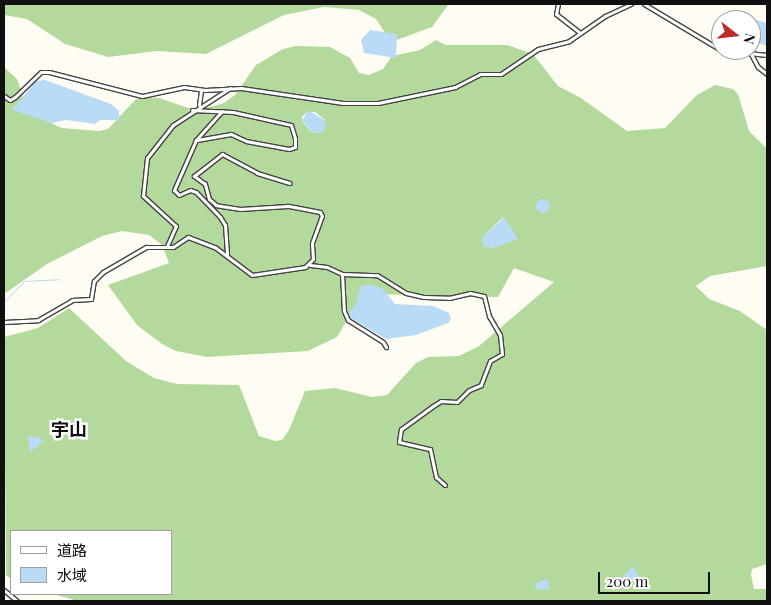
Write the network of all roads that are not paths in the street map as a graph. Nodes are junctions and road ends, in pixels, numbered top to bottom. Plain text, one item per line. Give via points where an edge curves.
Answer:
1 (558, 4) edge
2 (631, 4) edge
3 (644, 4) edge
4 (580, 33) junction
5 (711, 44) edge
6 (755, 60) edge
7 (767, 74) edge
8 (230, 88) junction
9 (201, 90) junction
10 (4, 96) edge
11 (199, 106) junction
12 (192, 110) junction
13 (223, 111) junction
14 (196, 140) junction
15 (289, 183) dead end
16 (166, 246) junction
17 (227, 256) junction
18 (310, 265) junction
19 (342, 274) junction
20 (4, 322) edge
21 (386, 347) dead end
22 (445, 484) dead end

1 - 4 street via 556,14
2 - 4 street
3 - 5 street
4 - 8 street via 569,41 538,49 502,74 480,74 455,87 378,103 343,103
6 - 7 street
8 - 9 street
8 - 11 street via 223,95
9 - 10 street via 184,87 142,96 107,85 41,72 15,97 10,100
9 - 11 street
11 - 12 street
12 - 13 street
12 - 16 street via 166,132 145,166 143,196 176,226
13 - 14 street
13 - 14 street via 291,125 295,147 282,149 231,134
14 - 17 street via 174,190 179,195 190,190 196,192 220,217 225,225
15 - 18 street via 257,173 222,154 194,176 205,184 209,199 225,207 288,206 320,212 322,216 312,243 315,252
16 - 17 street via 173,247 193,236
16 - 20 street via 146,247 103,272 94,281 91,299 64,303 38,320
17 - 18 street via 252,275 285,272
18 - 19 street via 327,267
19 - 21 street via 344,311 348,320
19 - 22 street via 377,275 406,293 424,297 449,298 470,293 484,296 489,316 500,335 502,354 490,361 481,385 469,390 456,402 441,401 401,429 399,442 430,449 436,477

